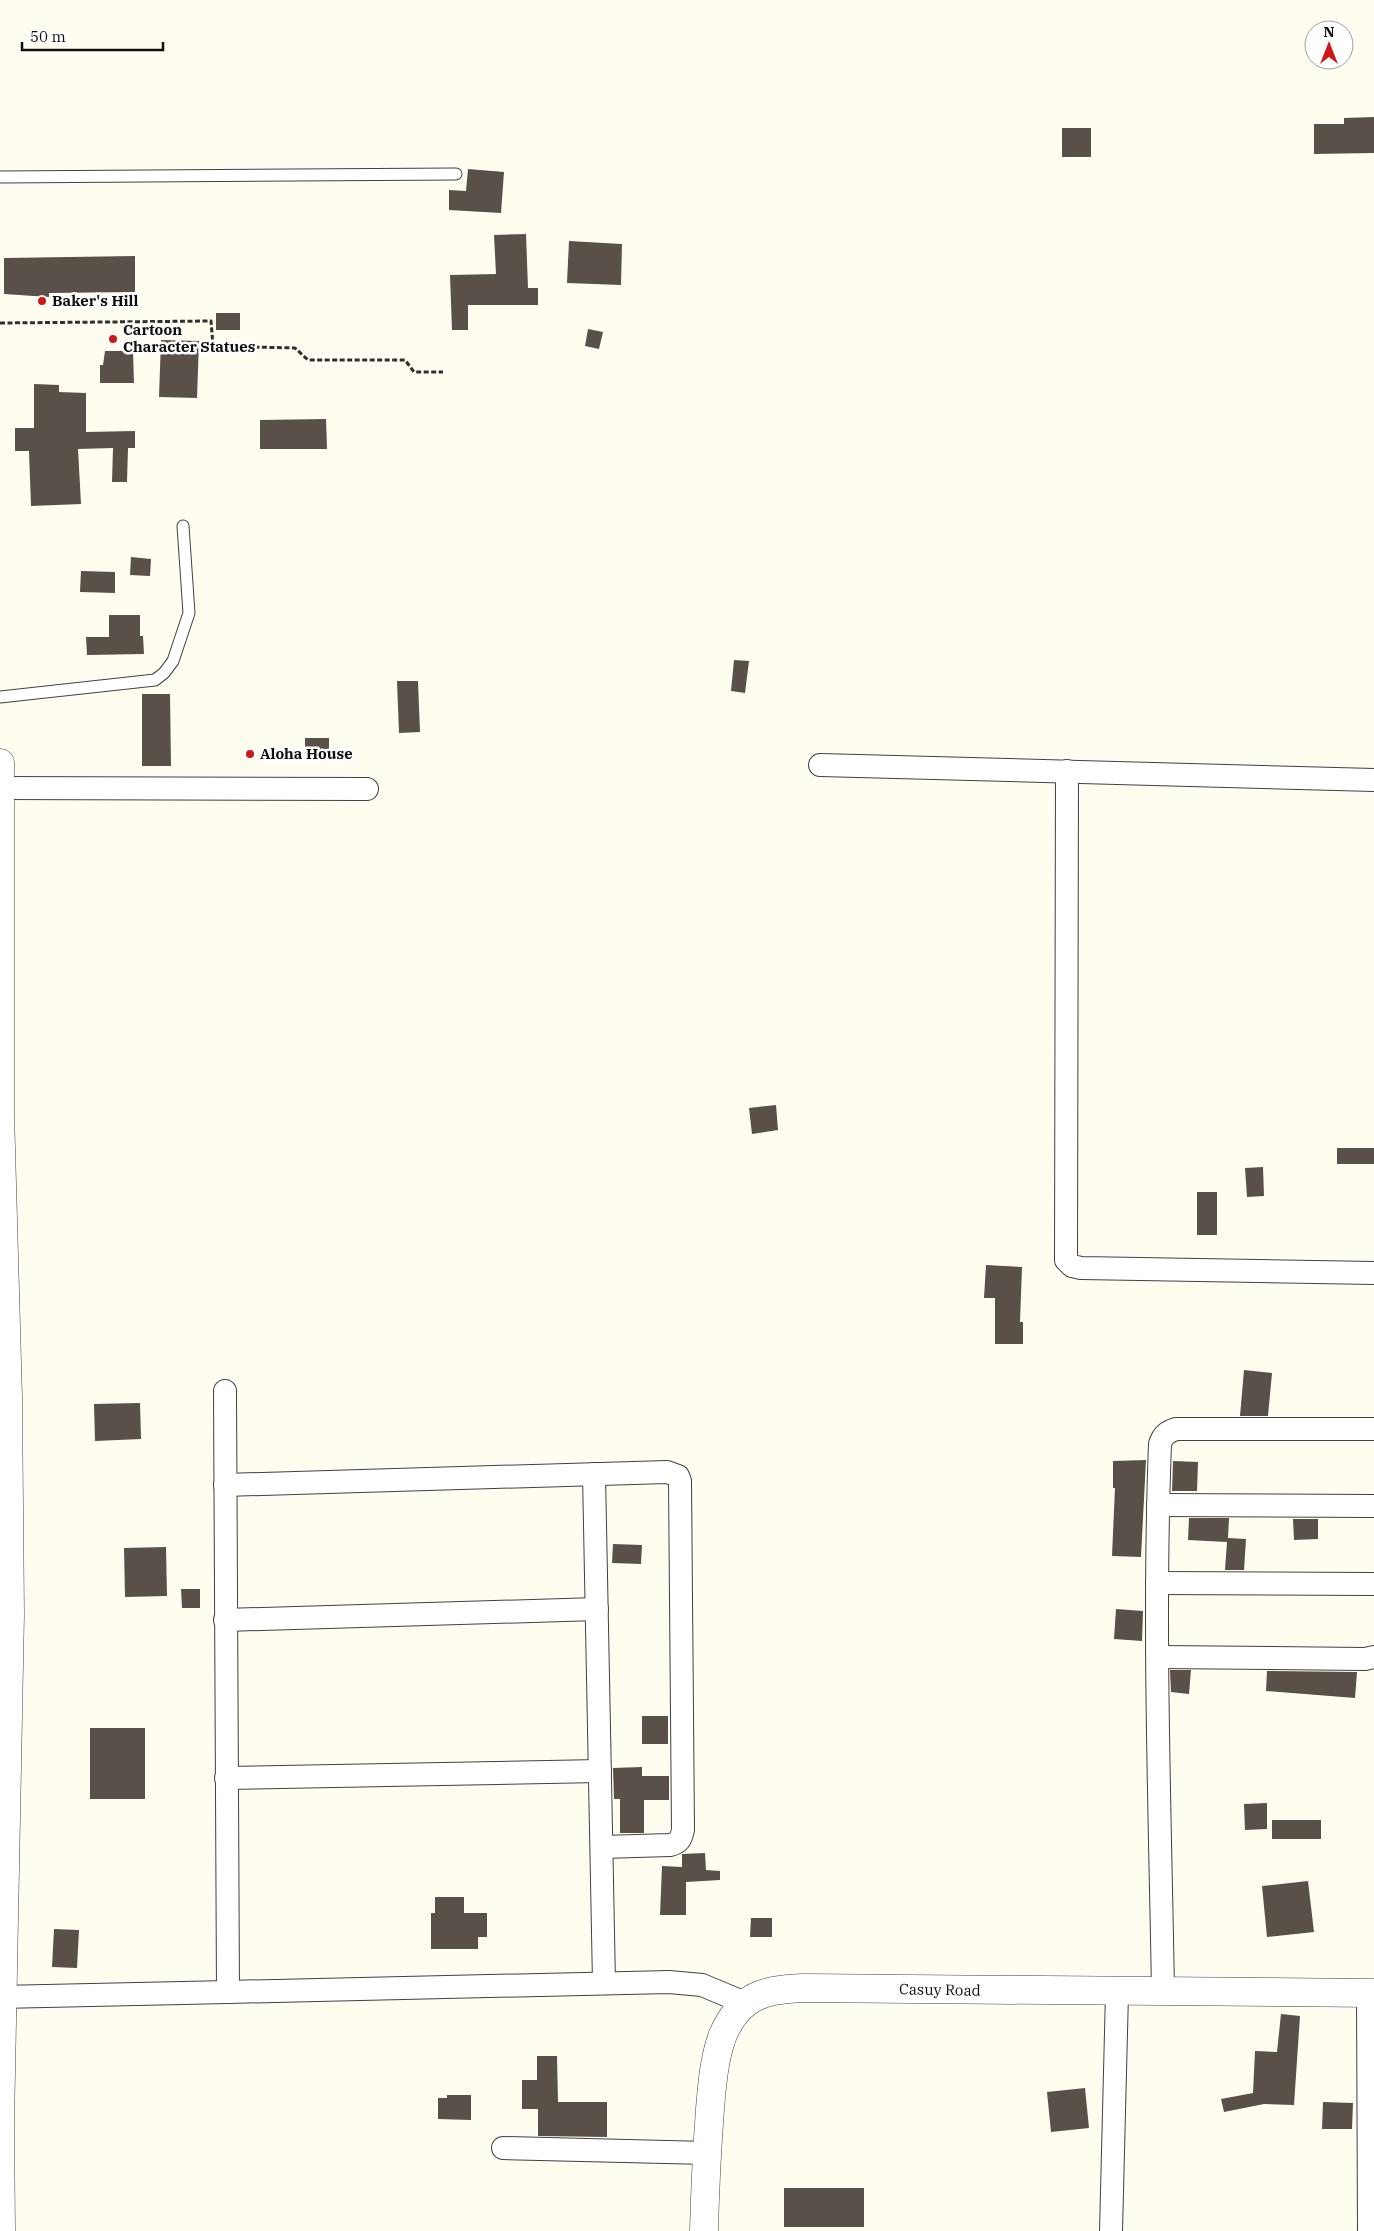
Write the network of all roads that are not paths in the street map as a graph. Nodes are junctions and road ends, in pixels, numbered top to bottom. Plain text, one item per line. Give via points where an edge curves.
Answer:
1 (456, 174) dead end
2 (0, 177) edge
3 (182, 526) dead end
4 (0, 698) edge
5 (0, 763) edge
6 (820, 765) dead end
7 (1067, 772) junction
8 (1374, 780) edge
9 (0, 788) edge
10 (368, 789) dead end
11 (1374, 1273) edge
12 (225, 1391) dead end
13 (4, 1398) edge
14 (1374, 1429) edge
15 (594, 1474) junction
16 (225, 1485) junction
17 (1158, 1505) junction
18 (1374, 1506) edge
19 (1157, 1584) junction
20 (1374, 1584) edge
21 (597, 1609) junction
22 (5, 1614) edge
23 (226, 1620) junction
24 (1374, 1656) edge
25 (1158, 1657) junction
26 (600, 1771) junction
27 (226, 1778) junction
28 (602, 1847) junction
29 (604, 1983) junction
30 (228, 1992) junction
31 (1163, 1992) junction
32 (1118, 1993) junction
33 (1371, 1994) edge
34 (1, 1997) edge
35 (745, 2003) junction
36 (0, 2124) edge
37 (503, 2148) dead end
38 (707, 2152) junction
39 (2, 2231) edge
40 (704, 2231) edge
41 (1111, 2231) edge
42 (1369, 2231) edge

1 - 2 lane
3 - 4 lane via 189,613 173,661 164,673 155,680
5 - 9 street
6 - 7 street
7 - 8 street
7 - 11 street via 1066,1260 1081,1268
9 - 10 street
9 - 13 street
12 - 16 street
13 - 22 street
14 - 17 street via 1176,1429 1162,1437 1160,1444
15 - 16 street
15 - 21 street
15 - 28 street via 668,1472 678,1476 680,1481 682,1838 670,1845
16 - 23 street
17 - 18 street
17 - 19 street
19 - 20 street
19 - 25 street
21 - 23 street
21 - 26 street
22 - 34 street
23 - 27 street
24 - 25 street via 1365,1659
25 - 31 street
26 - 27 street
26 - 28 street
27 - 30 street
28 - 29 street
29 - 30 street
29 - 35 street via 685,1982 716,1990
30 - 34 street
31 - 32 street, Casuy Road
31 - 33 street, Casuy Road
32 - 35 street, Casuy Road via 804,1988 760,1994
32 - 41 street
33 - 42 street
34 - 36 street
35 - 38 street, Casuy Road via 729,2022 717,2055
36 - 39 street
37 - 38 street
38 - 40 street, Casuy Road

